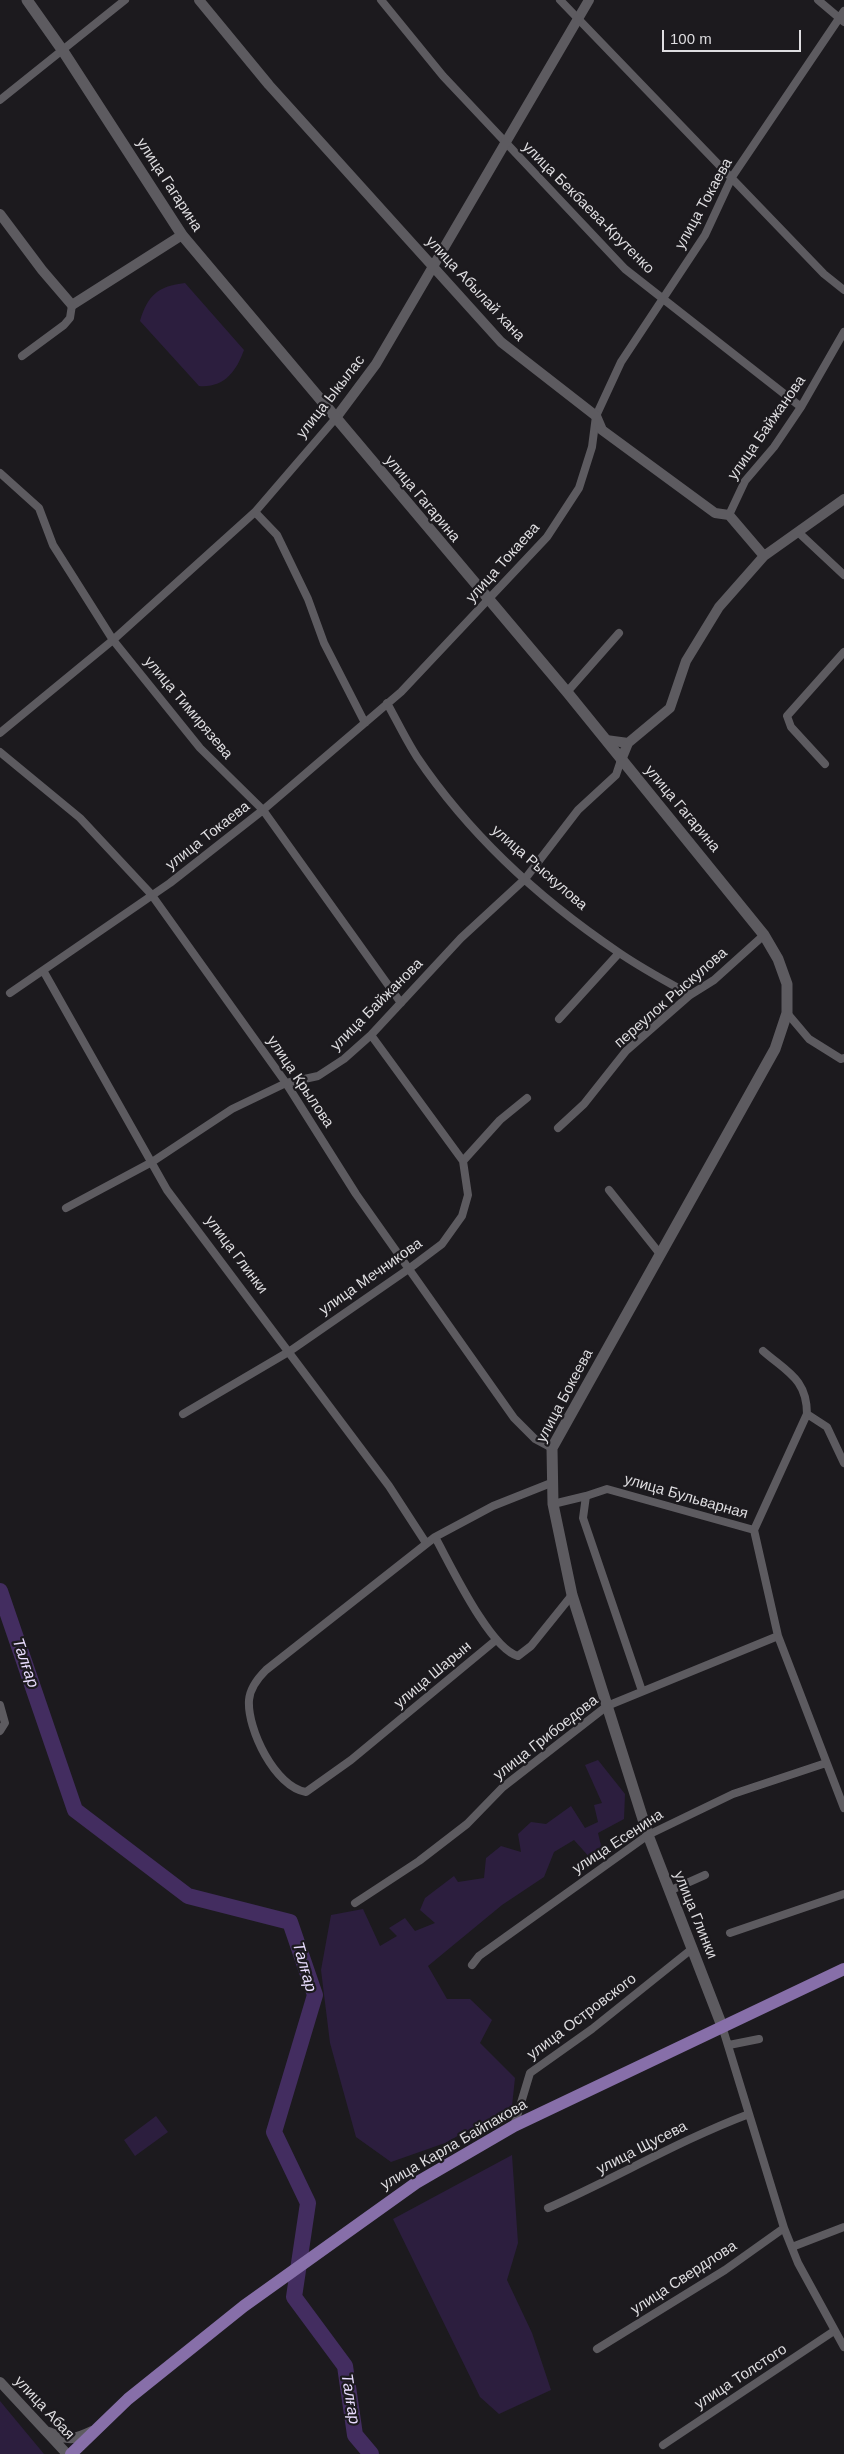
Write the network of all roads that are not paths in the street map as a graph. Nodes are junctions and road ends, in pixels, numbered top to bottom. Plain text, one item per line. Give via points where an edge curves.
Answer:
1 (27, 0) edge
2 (125, 0) edge
3 (199, 0) edge
4 (381, 0) edge
5 (560, 0) edge
6 (589, 0) edge
7 (818, 0) edge
8 (842, 17) edge
9 (577, 19) junction
10 (63, 51) junction
11 (0, 100) edge
12 (505, 143) junction
13 (732, 177) junction
14 (0, 214) edge
15 (182, 235) junction
16 (432, 266) junction
17 (844, 290) edge
18 (663, 300) junction
19 (72, 305) junction
20 (844, 332) edge
21 (22, 356) dead end
22 (801, 407) junction
23 (596, 416) junction
24 (335, 419) junction
25 (0, 473) edge
26 (844, 499) edge
27 (255, 512) junction
28 (728, 515) junction
29 (798, 532) junction
30 (764, 556) junction
31 (844, 575) edge
32 (488, 601) junction
33 (619, 633) dead end
34 (113, 640) junction
35 (844, 652) edge
36 (567, 692) junction
37 (388, 703) junction
38 (365, 723) junction
39 (0, 733) edge
40 (606, 740) junction
41 (628, 743) junction
42 (0, 752) edge
43 (621, 760) junction
44 (825, 764) dead end
45 (263, 810) junction
46 (525, 879) junction
47 (151, 894) junction
48 (764, 935) junction
49 (619, 953) junction
50 (44, 972) junction
51 (10, 993) dead end
52 (690, 995) junction
53 (400, 1003) junction
54 (787, 1013) junction
55 (559, 1019) dead end
56 (371, 1035) junction
57 (843, 1058) edge
58 (844, 1068) edge
59 (286, 1083) junction
60 (527, 1098) dead end
61 (558, 1128) dead end
62 (463, 1161) junction
63 (152, 1162) junction
64 (609, 1190) dead end
65 (66, 1208) dead end
66 (660, 1254) junction
67 (410, 1268) junction
68 (290, 1351) junction
69 (763, 1351) dead end
70 (183, 1414) dead end
71 (807, 1414) junction
72 (552, 1448) junction
73 (844, 1462) edge
74 (551, 1483) junction
75 (586, 1496) junction
76 (553, 1504) junction
77 (754, 1530) junction
78 (435, 1537) junction
79 (426, 1543) junction
80 (572, 1594) junction
81 (778, 1636) junction
82 (496, 1640) junction
83 (642, 1691) junction
84 (0, 1705) edge
85 (607, 1706) junction
86 (0, 1731) edge
87 (826, 1762) junction
88 (844, 1808) edge
89 (648, 1835) junction
90 (705, 1875) dead end
91 (669, 1891) junction
92 (844, 1894) edge
93 (355, 1903) dead end
94 (730, 1933) dead end
95 (693, 1948) junction
96 (472, 1965) dead end
97 (844, 1969) edge
98 (722, 2026) junction
99 (759, 2039) dead end
100 (729, 2045) junction
101 (749, 2114) junction
102 (514, 2126) junction
103 (548, 2208) dead end
104 (844, 2227) edge
105 (784, 2228) junction
106 (792, 2247) junction
107 (834, 2331) junction
108 (844, 2347) edge
109 (597, 2349) dead end
110 (0, 2382) edge
111 (45, 2430) junction
112 (95, 2430) junction
113 (662, 2445) dead end
114 (67, 2454) edge
115 (71, 2454) edge

1 - 10 main road, улица Гагарина
2 - 10 street
3 - 16 street, улица Абылай хана via 269,85
4 - 12 street, улица Бекбаева-Крутенко via 443,76
5 - 9 street
6 - 9 street, улица Ыкылас
7 - 8 street
8 - 13 street, улица Токаева
9 - 12 street, улица Ыкылас
9 - 13 street
10 - 11 street
10 - 15 main road, улица Гагарина
12 - 16 street, улица Ыкылас
12 - 18 street, улица Бекбаева-Крутенко via 625,269
13 - 17 street via 824,274
13 - 18 street, улица Токаева via 705,235
14 - 19 street
15 - 19 street
15 - 24 main road, улица Гагарина
16 - 23 street, улица Абылай хана via 500,342
16 - 24 street, улица Ыкылас via 376,364
18 - 22 street, улица Бекбаева-Крутенко
18 - 23 street, улица Токаева via 621,362
19 - 21 street via 70,318
20 - 22 street, улица Байжанова
22 - 28 street, улица Байжанова via 774,447 745,481
23 - 28 street, улица Абылай хана via 602,430 714,513
23 - 32 street, улица Токаева via 592,447 579,488 547,537
24 - 27 street, улица Ыкылас
24 - 32 main road, улица Гагарина
25 - 34 street, улица Тимирязева via 39,508 53,545
26 - 29 street
27 - 34 street, улица Ыкылас
27 - 38 street via 277,535 308,599 324,643
28 - 30 street, улица Абылай хана
29 - 30 street
29 - 31 street
30 - 41 street via 714,614 686,661 670,708
32 - 36 main road, улица Гагарина
32 - 37 street, улица Токаева
33 - 36 street
34 - 39 street, улица Ыкылас
34 - 45 street, улица Тимирязева via 200,748
35 - 44 street via 787,716 791,727
36 - 40 main road, улица Гагарина
37 - 38 street, улица Токаева
37 - 46 street, улица Рыскулова via 417,756 477,834
38 - 45 street, улица Токаева
40 - 41 street
40 - 43 main road, улица Гагарина
41 - 43 street
42 - 47 street, улица Крылова via 80,818
43 - 46 street, улица Байжанова via 616,775 578,810
43 - 48 main road, улица Гагарина
45 - 47 street, улица Токаева via 170,883
45 - 53 street, улица Тимирязева
46 - 49 street, улица Рыскулова
46 - 53 street, улица Байжанова via 461,938
47 - 50 street, улица Токаева
47 - 59 street, улица Крылова
48 - 52 street, переулок Рыскулова via 714,980
48 - 54 main road, улица Гагарина via 787,984
49 - 52 street, улица Рыскулова
49 - 55 street
50 - 51 street, улица Токаева
50 - 63 street, улица Глинки
52 - 61 street, переулок Рыскулова via 626,1051 584,1104
53 - 56 street, улица Байжанова
54 - 57 street via 809,1039
54 - 66 main road, улица Бокеева via 775,1049
56 - 59 street, улица Байжанова via 318,1076
56 - 62 street, улица Мечникова
57 - 58 street
59 - 63 street, улица Байжанова via 232,1109
59 - 67 street, улица Крылова via 356,1194
60 - 62 street via 500,1120
62 - 67 street, улица Мечникова via 468,1194 462,1216 442,1244
63 - 65 street, улица Байжанова
63 - 68 street, улица Глинки via 168,1190
64 - 66 street
66 - 72 main road, улица Бокеева
67 - 68 street, улица Мечникова
67 - 72 street, улица Крылова via 514,1418 535,1439
68 - 70 street, улица Мечникова
68 - 79 street, улица Глинки via 389,1486
69 - 71 street via 799,1382 807,1398
71 - 73 street via 827,1427
71 - 77 street
72 - 74 main road, улица Бокеева
74 - 76 main road, улица Глинки
74 - 78 street via 492,1506
75 - 76 street, улица Бульварная
75 - 77 street, улица Бульварная via 607,1488
75 - 83 street via 583,1518
76 - 80 main road, улица Глинки
77 - 81 street
78 - 79 street
78 - 82 street
79 - 82 street, улица Шарын via 257,1679 249,1698 252,1724 264,1754 290,1787 306,1792 351,1760
80 - 82 street via 531,1646 518,1656 510,1654
80 - 85 main road, улица Глинки
81 - 83 street, улица Грибоедова
81 - 87 street
83 - 85 street, улица Грибоедова
84 - 86 street via 5,1723
85 - 89 main road, улица Глинки
85 - 93 street, улица Грибоедова via 503,1787 467,1824 419,1861
87 - 88 street
87 - 89 street, улица Есенина via 734,1794
89 - 91 main road, улица Глинки
89 - 96 street, улица Есенина via 479,1956
90 - 91 street
91 - 95 main road, улица Глинки
92 - 94 street
95 - 98 main road, улица Глинки
95 - 102 street, улица Островского via 592,2029 530,2073
97 - 98 main road, улица Карла Байпакова
98 - 100 street, улица Глинки
98 - 102 main road, улица Карла Байпакова
99 - 100 street
100 - 101 street, улица Глинки
101 - 103 street, улица Щусева via 708,2129
101 - 105 street, улица Глинки
102 - 112 main road, улица Карла Байпакова via 416,2183 244,2306
104 - 106 street
105 - 106 street, улица Глинки
105 - 109 street, улица Свердлова via 725,2270
106 - 107 street, улица Глинки
107 - 108 street, улица Глинки
107 - 113 street, улица Толстого
110 - 111 street, улица Абая
111 - 112 street via 65,2439 76,2439
111 - 114 street, улица Абая
112 - 115 main road, улица Карла Байпакова

